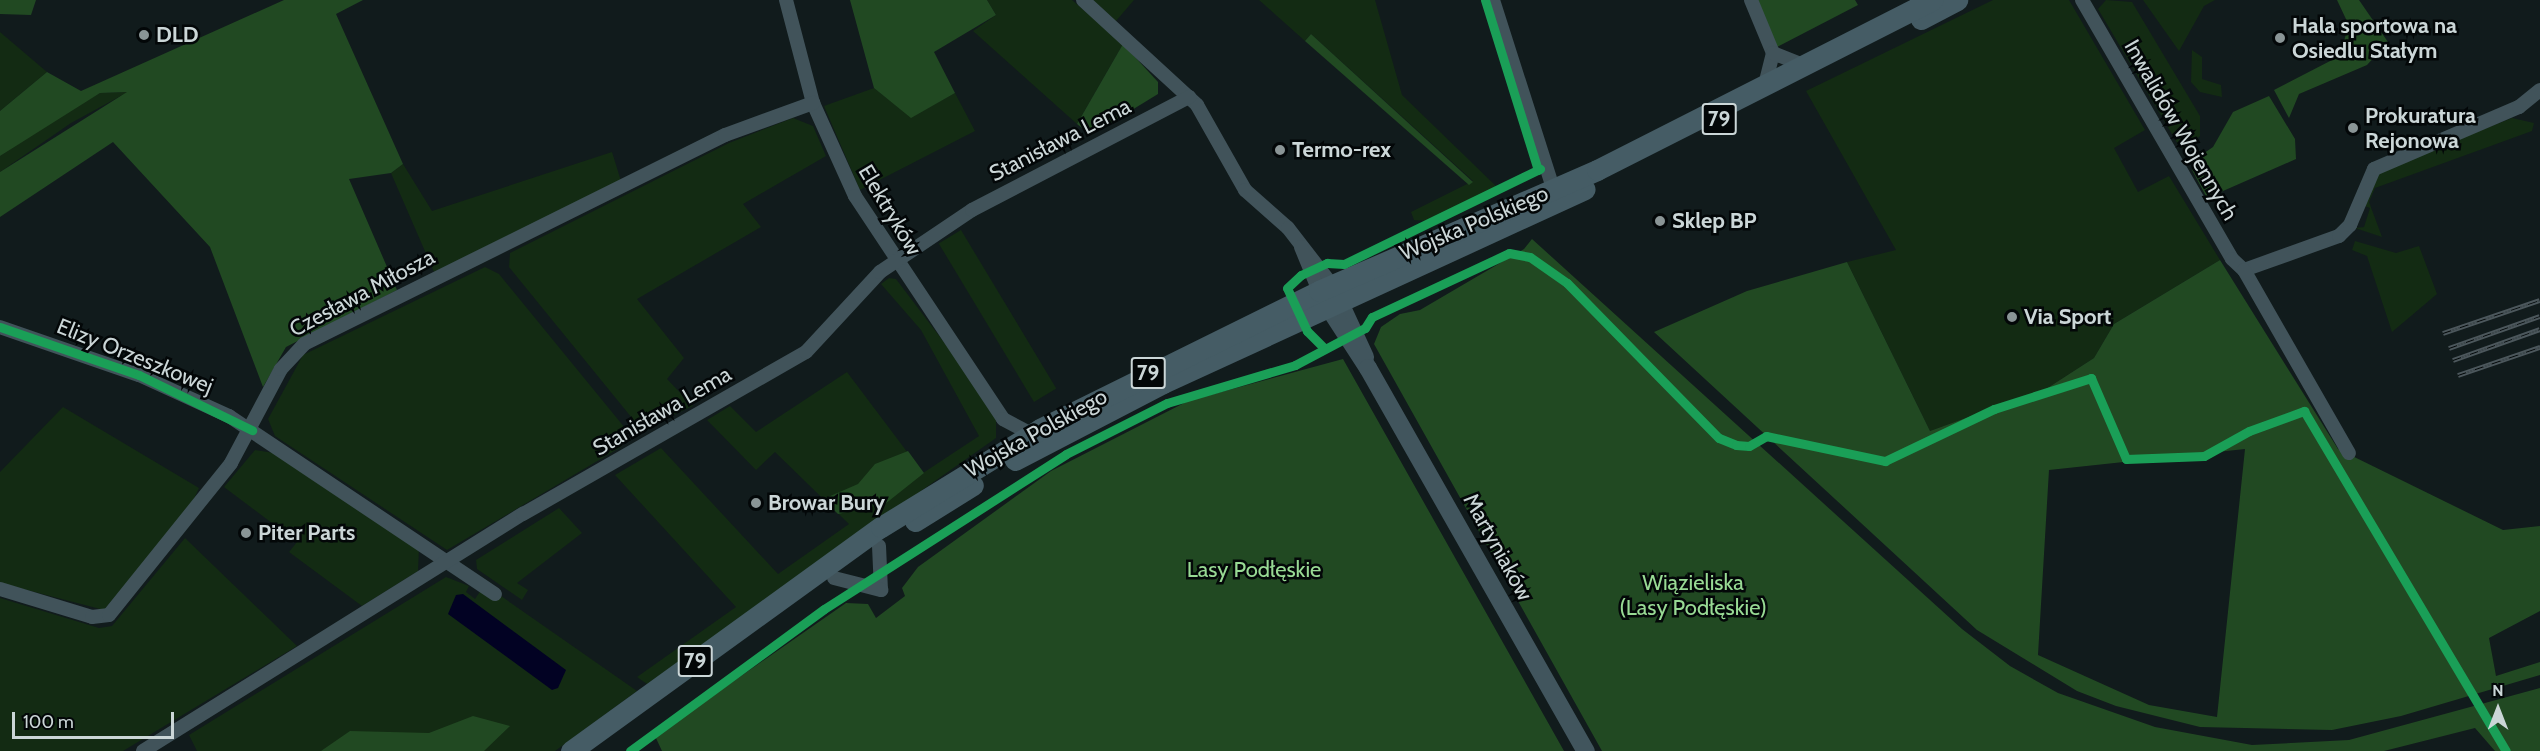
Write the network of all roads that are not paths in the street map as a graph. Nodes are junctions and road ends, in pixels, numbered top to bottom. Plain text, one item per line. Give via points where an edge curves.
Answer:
1 (786, 0) edge
2 (1083, 0) edge
3 (1492, 0) edge
4 (1751, 0) edge
5 (1932, 0) edge
6 (1957, 0) edge
7 (2084, 3) edge
8 (1773, 53) junction
9 (1800, 64) junction
10 (1766, 81) junction
11 (2540, 90) edge
12 (1189, 97) junction
13 (813, 103) junction
14 (1553, 188) junction
15 (895, 261) junction
16 (2244, 270) junction
17 (1364, 293) junction
18 (1330, 297) junction
19 (1303, 321) junction
20 (3, 331) edge
21 (1348, 331) junction
22 (1003, 419) junction
23 (252, 430) junction
24 (1031, 434) junction
25 (1005, 449) junction
26 (2349, 453) dead end
27 (879, 546) junction
28 (449, 564) junction
29 (834, 578) junction
30 (0, 589) edge
31 (495, 594) dead end
32 (143, 751) edge
33 (571, 751) edge
34 (596, 751) edge
35 (1586, 751) edge

1 - 13 street, Elektryków
2 - 12 street
3 - 14 street
4 - 8 street
5 - 9 main road, Wojska Polskiego / 79
6 - 17 main road, Wojska Polskiego / 79 via 1521,222
7 - 16 street, Inwalidów Wojennych via 2232,259
8 - 9 street
8 - 10 street
9 - 10 main road, Wojska Polskiego / 79
10 - 14 main road, Wojska Polskiego / 79
11 - 16 street via 2519,107 2374,169 2350,225 2339,236
12 - 15 street, Stanisława Lema via 992,198
12 - 18 street via 1213,128 1245,190 1301,247
13 - 15 street, Elektryków via 855,196
13 - 23 street, Czesława Miłosza via 725,135 314,338 281,369
14 - 18 main road, Wojska Polskiego / 79
15 - 22 street, Elektryków
15 - 28 street, Stanisława Lema via 806,352 523,514
16 - 26 street, Inwalidów Wojennych
17 - 18 main road, Wojska Polskiego / 79
17 - 21 main road
18 - 19 main road, Wojska Polskiego / 79
18 - 21 main road, Martyniaków
18 - 24 main road, Wojska Polskiego / 79
19 - 21 main road
19 - 27 main road, Wojska Polskiego / 79 via 1086,420
20 - 23 street, Elizy Orzeszkowej via 139,375
21 - 35 main road, Martyniaków
22 - 24 street, Elektryków
22 - 25 street
23 - 28 street, Elizy Orzeszkowej
23 - 30 street, Czesława Miłosza via 109,615 92,617
24 - 25 main road, Wojska Polskiego / 79
25 - 33 main road, Wojska Polskiego / 79 via 881,527
27 - 29 main road, Wojska Polskiego / 79
27 - 29 street via 881,590
28 - 31 street, Elizy Orzeszkowej
28 - 32 street, Stanisława Lema
29 - 34 main road, Wojska Polskiego / 79

